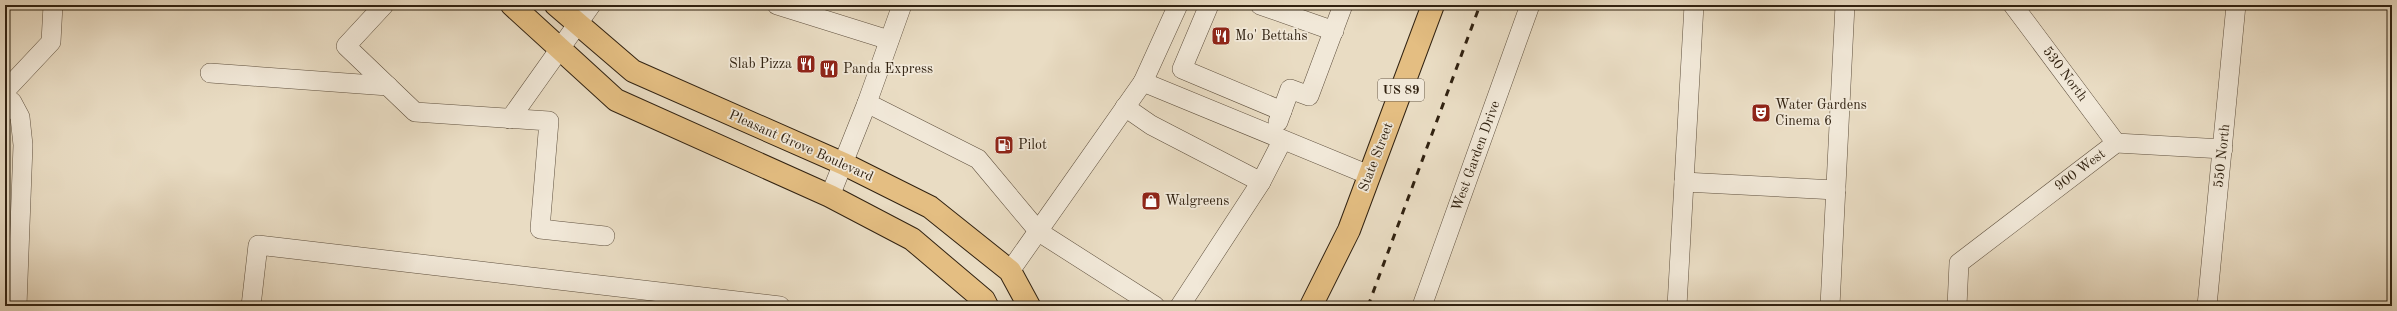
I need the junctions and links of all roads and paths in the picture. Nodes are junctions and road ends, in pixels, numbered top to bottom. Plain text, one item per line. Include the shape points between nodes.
1 (53, 5) edge
2 (384, 5) edge
3 (512, 5) edge
4 (556, 5) edge
5 (591, 5) edge
6 (777, 5) edge
7 (902, 5) edge
8 (1178, 5) edge
9 (1209, 5) edge
10 (1260, 5) edge
11 (1343, 5) edge
12 (1433, 5) edge
13 (1530, 5) edge
14 (1694, 5) edge
15 (1845, 5) edge
16 (2013, 5) edge
17 (2236, 5) edge
18 (578, 24) junction
19 (1334, 31) junction
20 (889, 40) junction
21 (561, 49) junction
22 (210, 73) dead end
23 (1143, 82) junction
24 (388, 86) junction
25 (7, 96) edge
26 (867, 103) junction
27 (1126, 107) junction
28 (1282, 111) junction
29 (510, 119) junction
30 (1277, 139) junction
31 (2116, 143) junction
32 (2223, 149) junction
33 (844, 164) junction
34 (1369, 175) junction
35 (1261, 182) junction
36 (1684, 182) junction
37 (1836, 190) junction
38 (830, 196) junction
39 (1038, 232) junction
40 (604, 236) dead end
41 (1010, 271) junction
42 (17, 306) edge
43 (251, 306) edge
44 (780, 306) edge
45 (987, 306) edge
46 (1029, 306) edge
47 (1155, 306) edge
48 (1180, 306) edge
49 (1311, 306) edge
50 (1422, 306) edge
51 (1677, 306) edge
52 (1830, 306) edge
53 (1957, 306) edge
54 (2207, 306) edge

1 - 25 street via 51,42
2 - 24 street via 346,46
3 - 21 main road
4 - 18 main road, Pleasant Grove Boulevard
5 - 18 street
6 - 20 street
7 - 20 street
8 - 23 street
9 - 28 street via 1182,69
10 - 19 street
11 - 19 street
12 - 34 main road, State Street / US 89
13 - 50 street, West Garden Drive
14 - 36 street
15 - 37 street
16 - 31 street, 530 North
17 - 32 street, 550 North
18 - 21 street
18 - 33 main road, Pleasant Grove Boulevard via 633,71
19 - 28 street via 1309,96 1290,89
20 - 26 street
21 - 29 street
21 - 38 main road via 616,100
22 - 24 street
23 - 27 street
23 - 30 street
24 - 29 street via 415,112
25 - 42 street via 20,117 23,156
26 - 33 street
26 - 39 street via 978,159
27 - 35 street via 1151,124
27 - 39 street
28 - 30 street
29 - 40 street via 549,122 540,229
30 - 34 street
30 - 35 street
31 - 32 street, 900 West
31 - 53 street, 900 West via 1960,263
32 - 54 street, 550 North
33 - 38 street
33 - 41 main road, Pleasant Grove Boulevard via 930,207
34 - 49 main road, State Street / US 89 via 1348,230
35 - 48 street
36 - 37 street
36 - 51 street
37 - 52 street
38 - 45 main road via 912,239 984,300
39 - 41 street
39 - 47 street
41 - 46 main road, Pleasant Grove Boulevard
43 - 44 street via 258,245

